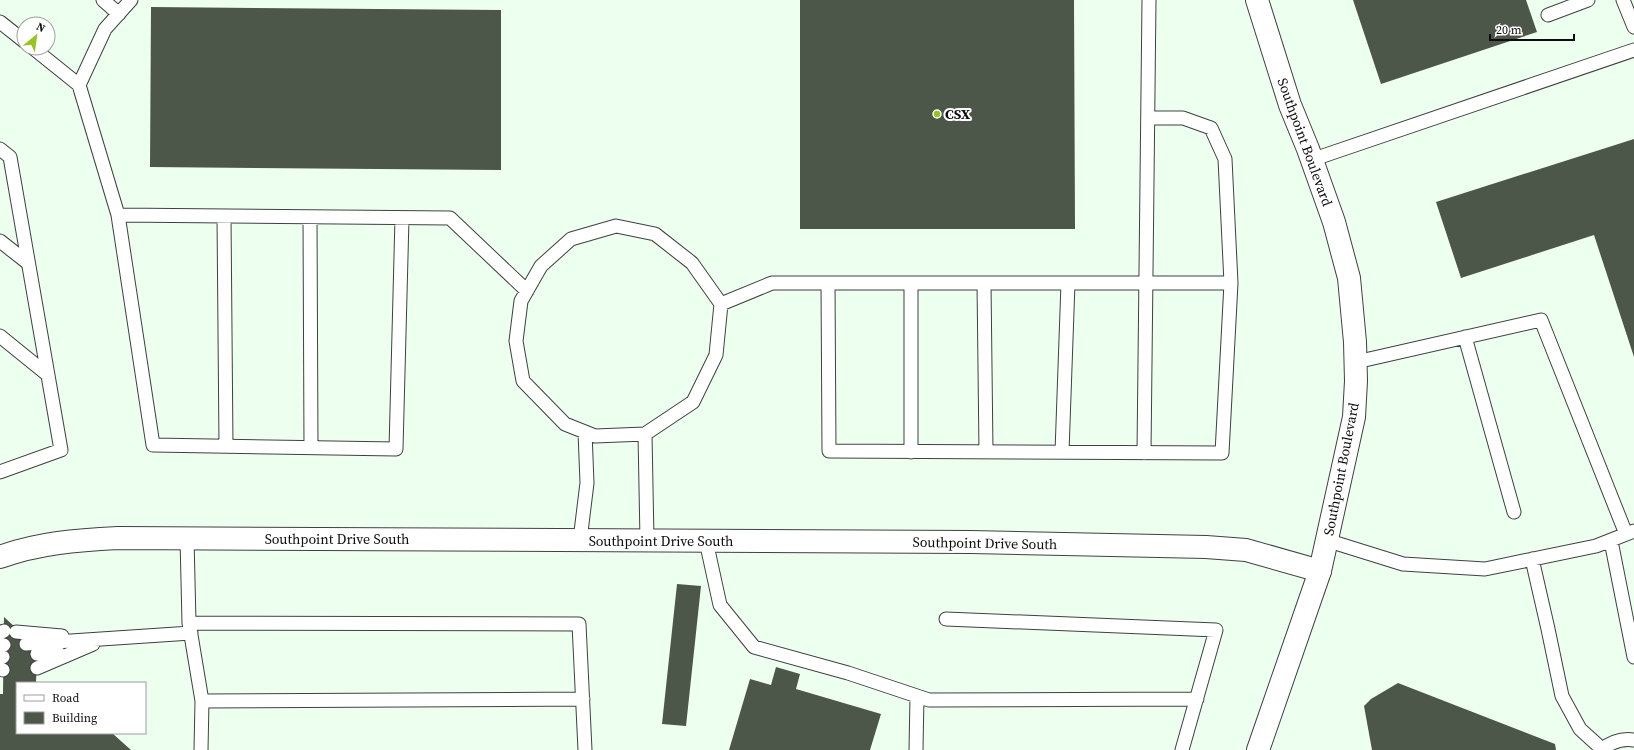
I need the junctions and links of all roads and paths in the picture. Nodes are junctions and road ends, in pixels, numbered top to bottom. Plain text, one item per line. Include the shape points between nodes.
1 (103, 0) edge
2 (131, 0) edge
3 (1149, 0) edge
4 (1257, 0) edge
5 (1588, 0) edge
6 (1623, 0) edge
7 (119, 14) junction
8 (1548, 15) dead end
9 (0, 22) edge
10 (1634, 28) edge
11 (16, 35) edge
12 (1634, 50) edge
13 (43, 56) edge
14 (78, 85) junction
15 (1148, 118) junction
16 (0, 149) edge
17 (1312, 160) junction
18 (118, 215) junction
19 (224, 216) junction
20 (310, 217) junction
21 (402, 218) junction
22 (0, 241) edge
23 (28, 263) junction
24 (828, 283) junction
25 (911, 283) junction
26 (984, 283) junction
27 (1068, 283) junction
28 (1146, 283) junction
29 (1232, 283) junction
30 (527, 291) junction
31 (721, 304) junction
32 (0, 336) edge
33 (1465, 337) junction
34 (1356, 362) junction
35 (48, 375) junction
36 (585, 432) junction
37 (645, 434) junction
38 (226, 446) junction
39 (311, 448) junction
40 (911, 452) junction
41 (986, 452) junction
42 (1062, 452) junction
43 (1144, 453) junction
44 (0, 472) edge
45 (1514, 512) dead end
46 (1630, 533) edge
47 (187, 538) junction
48 (580, 540) junction
49 (647, 540) junction
50 (1326, 540) junction
51 (706, 541) junction
52 (1610, 541) junction
53 (0, 557) edge
54 (1532, 559) junction
55 (1320, 571) junction
56 (946, 619) dead end
57 (190, 628) junction
58 (7, 632) edge
59 (104, 639) junction
60 (26, 644) dead end
61 (37, 654) dead end
62 (1634, 657) edge
63 (37, 668) dead end
64 (917, 696) junction
65 (583, 699) junction
66 (1197, 699) junction
67 (202, 701) junction
68 (1634, 740) edge
69 (202, 750) edge
70 (585, 750) edge
71 (916, 750) edge
72 (1182, 750) edge
73 (1258, 750) edge
74 (1602, 750) edge

1 - 7 lane
2 - 7 lane
3 - 15 lane
4 - 17 street, Southpoint Boulevard via 1290,105
5 - 8 lane
6 - 10 lane
7 - 14 lane via 105,29
9 - 11 lane
12 - 17 lane
13 - 14 lane
14 - 18 lane
15 - 28 lane
15 - 29 lane via 1183,118 1211,128 1225,159
16 - 23 lane via 10,157
17 - 34 street, Southpoint Boulevard via 1334,222 1349,278
18 - 19 lane
18 - 38 lane via 153,445
19 - 20 lane
19 - 38 lane
20 - 21 lane
20 - 39 lane
21 - 30 lane via 450,218
21 - 39 lane via 396,449
22 - 23 lane
23 - 35 lane
24 - 25 lane
24 - 31 lane via 772,283
24 - 40 lane via 829,451
25 - 26 lane
25 - 40 lane
26 - 27 lane
26 - 41 lane
27 - 28 lane
27 - 42 lane
28 - 29 lane
28 - 43 lane
29 - 43 lane via 1222,453
30 - 31 lane via 541,266 571,239 616,226 655,234 692,264
30 - 36 lane via 521,301 516,341 523,380 565,424
31 - 37 lane via 716,355 693,402
32 - 35 lane
33 - 34 lane
33 - 45 lane
33 - 46 lane via 1541,320
34 - 50 street, Southpoint Boulevard via 1354,418
35 - 44 lane via 61,450
36 - 37 lane via 596,436
36 - 48 lane via 587,483
37 - 49 lane
38 - 39 lane
40 - 41 lane
41 - 42 lane
42 - 43 lane
46 - 52 lane
47 - 48 street, Southpoint Drive South
47 - 53 street, Southpoint Drive South via 68,541 18,550
47 - 57 lane
48 - 49 street, Southpoint Drive South
49 - 51 street, Southpoint Drive South
50 - 54 lane via 1403,564 1485,569
50 - 55 street, Southpoint Boulevard
51 - 55 street, Southpoint Drive South via 971,542 1206,547 1246,550
51 - 64 lane via 720,605 754,647 848,673
52 - 54 lane
52 - 62 lane
54 - 74 lane via 1562,696 1580,729
55 - 73 street, Southpoint Boulevard
56 - 66 lane via 1216,630
57 - 59 lane
57 - 65 lane via 579,624
57 - 67 lane
58 - 59 lane
59 - 60 lane
59 - 61 lane
59 - 63 lane
64 - 66 lane via 929,700
64 - 71 lane
65 - 67 lane
65 - 70 lane
66 - 72 lane
67 - 69 lane
68 - 74 lane via 1611,743

